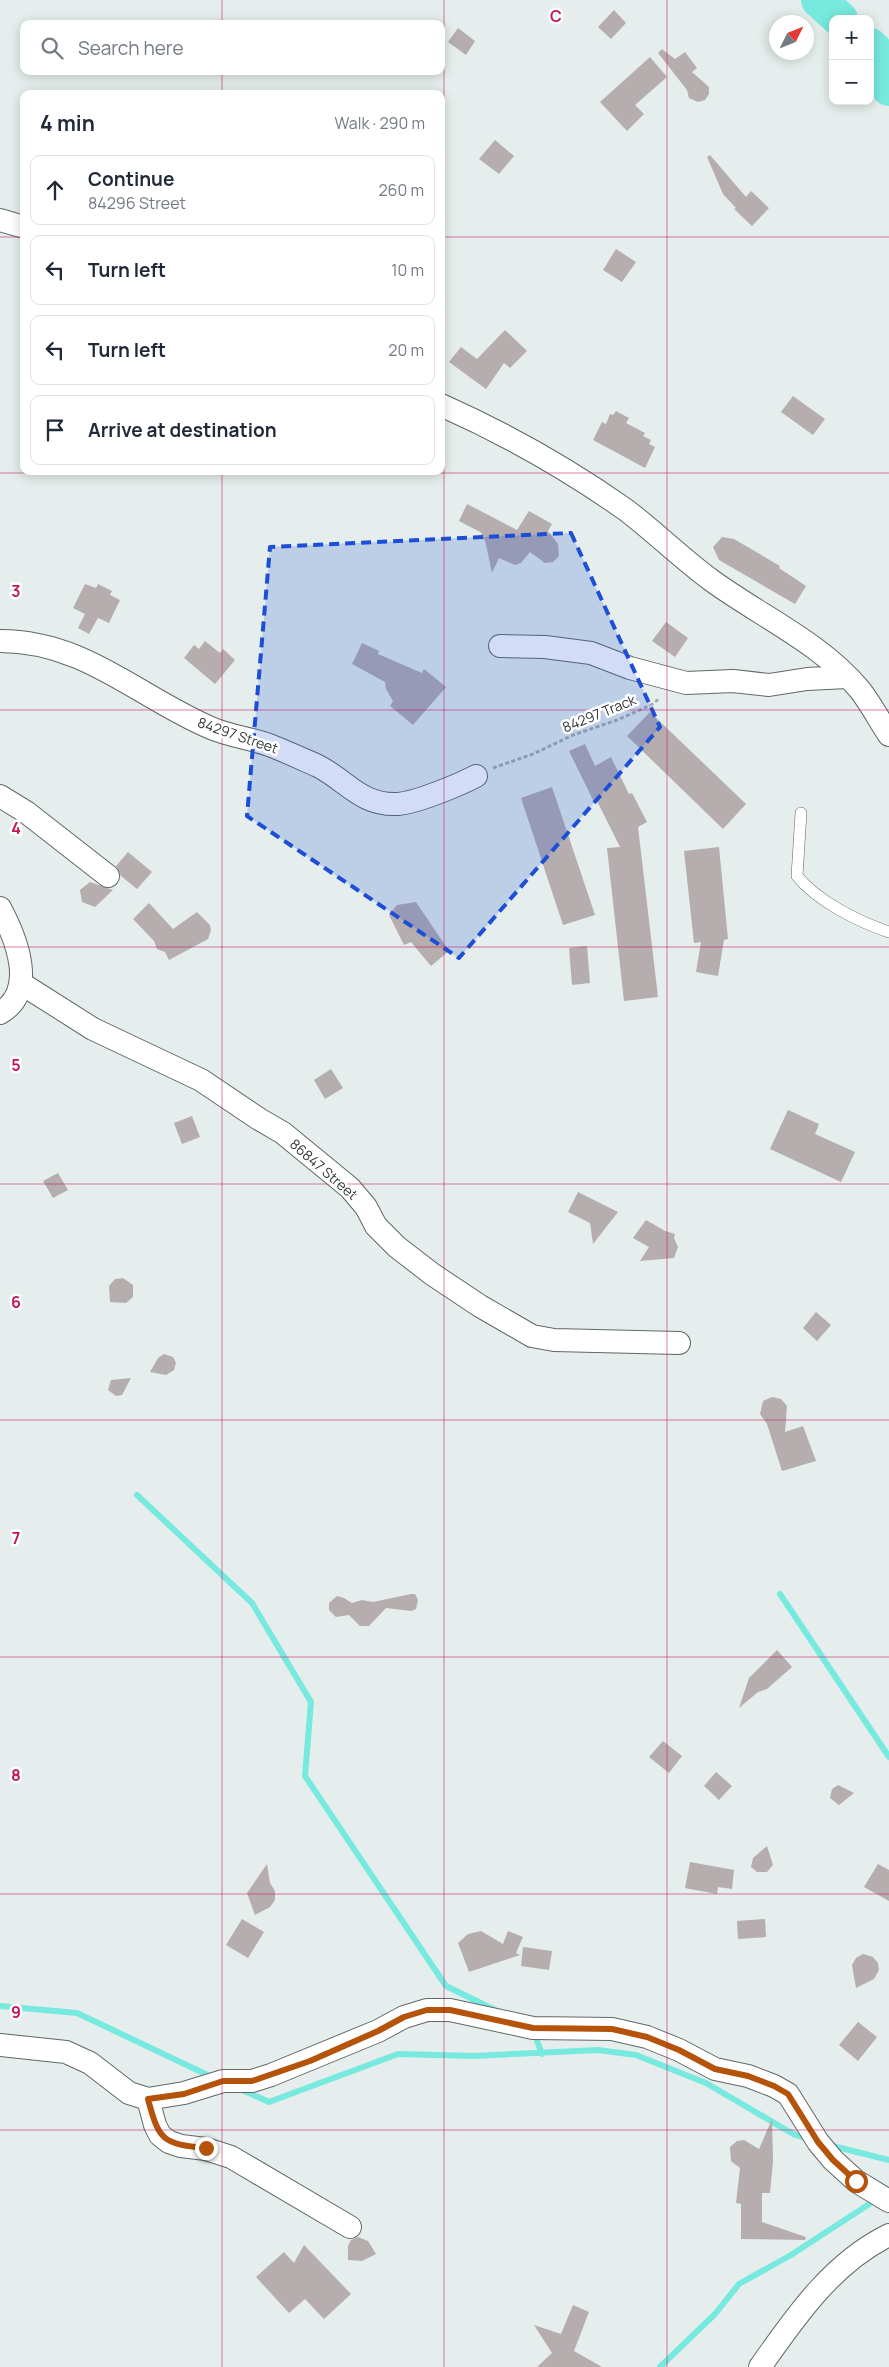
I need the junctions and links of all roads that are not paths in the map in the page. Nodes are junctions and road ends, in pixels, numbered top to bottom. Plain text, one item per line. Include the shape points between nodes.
1 (0, 220) edge
2 (20, 226) edge
3 (445, 407) edge
4 (0, 640) edge
5 (500, 646) dead end
6 (847, 676) junction
7 (889, 735) edge
8 (476, 776) road end
9 (0, 796) edge
10 (801, 813) dead end
11 (108, 876) dead end
12 (0, 908) edge
13 (889, 932) edge
14 (22, 984) junction
15 (0, 1013) edge
16 (679, 1343) dead end
17 (0, 2045) edge
18 (148, 2099) junction
19 (889, 2201) edge
20 (350, 2227) dead end
21 (889, 2235) edge
22 (760, 2367) edge

1 - 2 street
3 - 6 street via 544,457 625,510 710,580 809,645
4 - 8 street, 84297 Street via 21,641 89,661 212,729 270,745 320,767 350,790 374,801 399,804 456,787
5 - 6 street via 591,653 630,668 686,683 733,681 769,685
6 - 7 street
9 - 11 street via 26,812
10 - 13 lane via 797,876 812,893
12 - 14 street via 18,949
14 - 15 street via 13,1002
14 - 16 street, 86847 Street via 94,1029 201,1080 283,1133 350,1188 376,1226 397,1247 432,1274 532,1336 554,1340
17 - 18 street via 66,2052 90,2063 129,2093
18 - 19 street via 184,2094 223,2081 252,2081 271,2075 427,2010 450,2010 533,2028 612,2029 647,2037 715,2069 748,2076 788,2094 833,2160 856,2181
18 - 20 street via 155,2125 169,2142 206,2148 231,2157
21 - 22 street via 867,2247 825,2282

